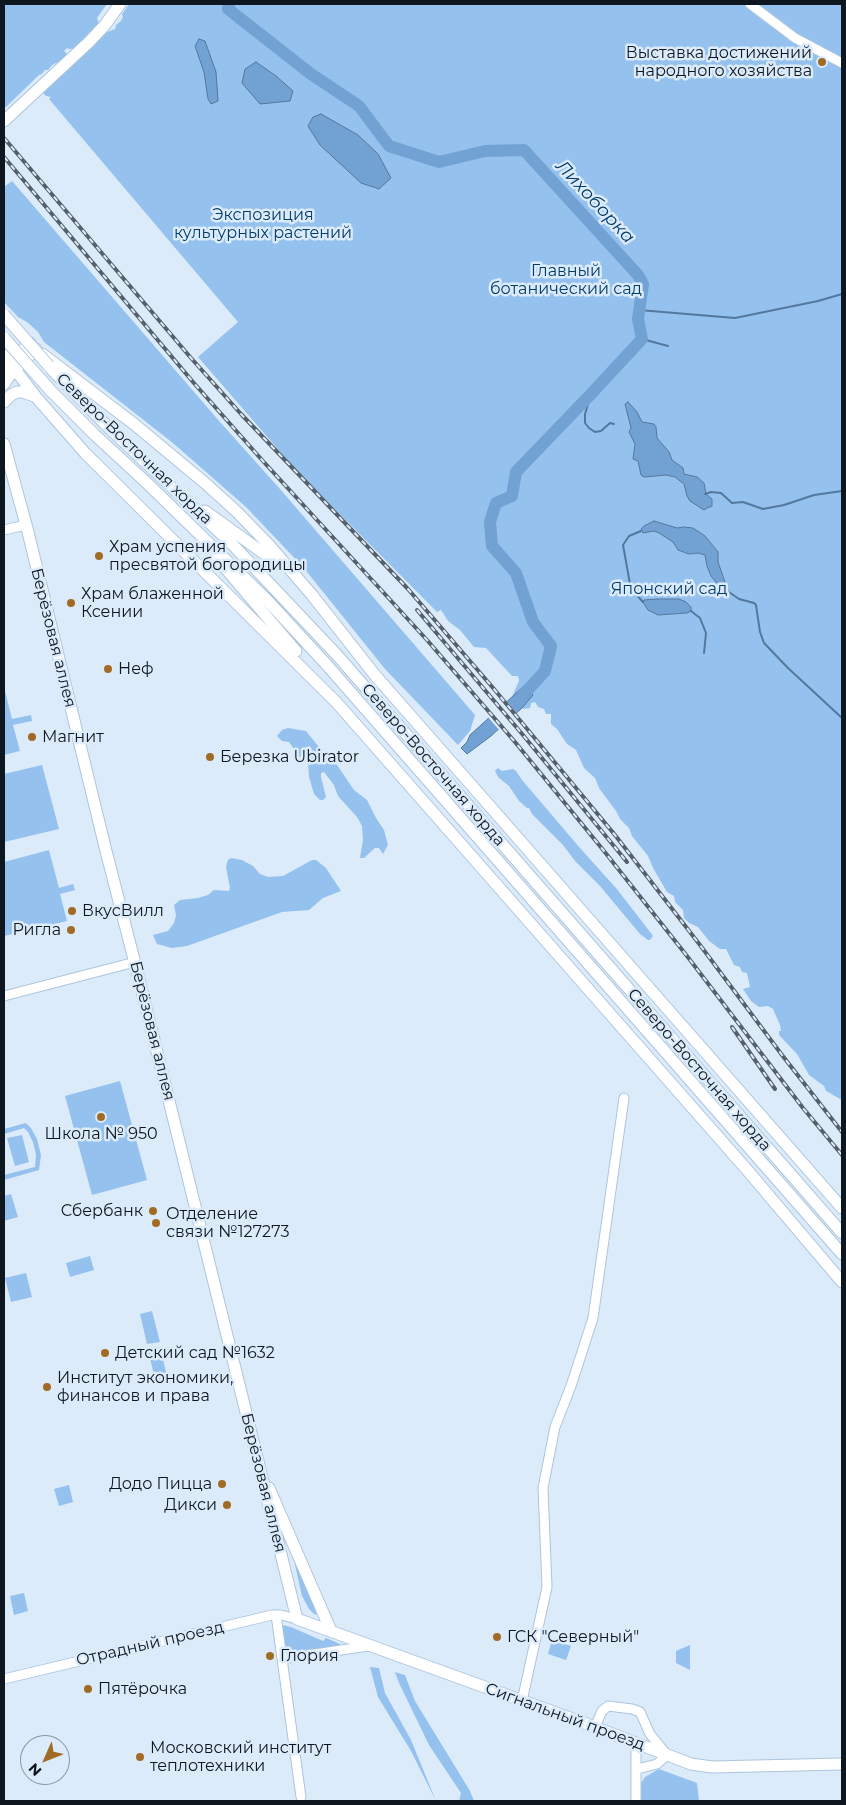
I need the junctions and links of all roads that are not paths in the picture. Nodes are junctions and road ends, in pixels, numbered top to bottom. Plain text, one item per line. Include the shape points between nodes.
1 (120, 4) edge
2 (750, 4) edge
3 (842, 62) edge
4 (4, 121) edge
5 (4, 316) edge
6 (4, 338) edge
7 (33, 346) junction
8 (8, 364) edge
9 (4, 384) edge
10 (36, 397) junction
11 (4, 402) edge
12 (4, 444) edge
13 (176, 491) junction
14 (179, 513) junction
15 (26, 525) junction
16 (4, 530) edge
17 (312, 595) junction
18 (337, 703) junction
19 (135, 962) junction
20 (4, 996) edge
21 (624, 1098) dead end
22 (842, 1209) edge
23 (784, 1212) junction
24 (842, 1233) edge
25 (842, 1254) edge
26 (842, 1269) edge
27 (842, 1282) edge
28 (257, 1461) junction
29 (276, 1614) junction
30 (297, 1619) junction
31 (331, 1631) junction
32 (368, 1646) junction
33 (282, 1659) junction
34 (4, 1679) edge
35 (522, 1701) junction
36 (595, 1727) junction
37 (636, 1743) junction
38 (667, 1755) junction
39 (842, 1764) edge
40 (637, 1769) junction
41 (301, 1797) dead end
42 (636, 1801) edge

1 - 4 main road via 89,42
2 - 3 street via 795,38
5 - 7 main road
5 - 13 main road, Северо-Восточная хорда, bridge via 72,392
6 - 14 main road, Северо-Восточная хорда, bridge via 51,391
7 - 8 main road
7 - 17 main road via 205,483 269,545
8 - 9 main road
8 - 10 main road
10 - 11 main road via 17,392
10 - 18 main road via 118,487
12 - 15 main road, Берёзовая аллея
13 - 17 main road via 276,562
13 - 24 main road, Северо-Восточная хорда via 278,590 337,655
14 - 18 main road
14 - 25 main road, Северо-Восточная хорда via 267,600
15 - 16 street
15 - 19 main road, Берёзовая аллея
17 - 22 main road via 374,674
18 - 23 main road
19 - 20 street
19 - 28 main road, Берёзовая аллея
21 - 35 street via 593,1318 555,1427 543,1488 548,1586
23 - 26 main road
23 - 27 main road
28 - 30 main road, Берёзовая аллея
28 - 31 main road
29 - 30 street, Отрадный проезд
29 - 33 street
29 - 34 street, Отрадный проезд
30 - 31 main road, Сигнальный проезд
31 - 32 main road, Сигнальный проезд
32 - 33 street
32 - 35 main road, Сигнальный проезд
33 - 41 street
35 - 36 main road, Сигнальный проезд
36 - 37 main road, Сигнальный проезд
36 - 38 street via 608,1706 636,1710
37 - 38 main road, Сигнальный проезд
37 - 40 street
38 - 39 main road, Сигнальный проезд via 701,1766
38 - 40 street via 657,1764
40 - 42 street

